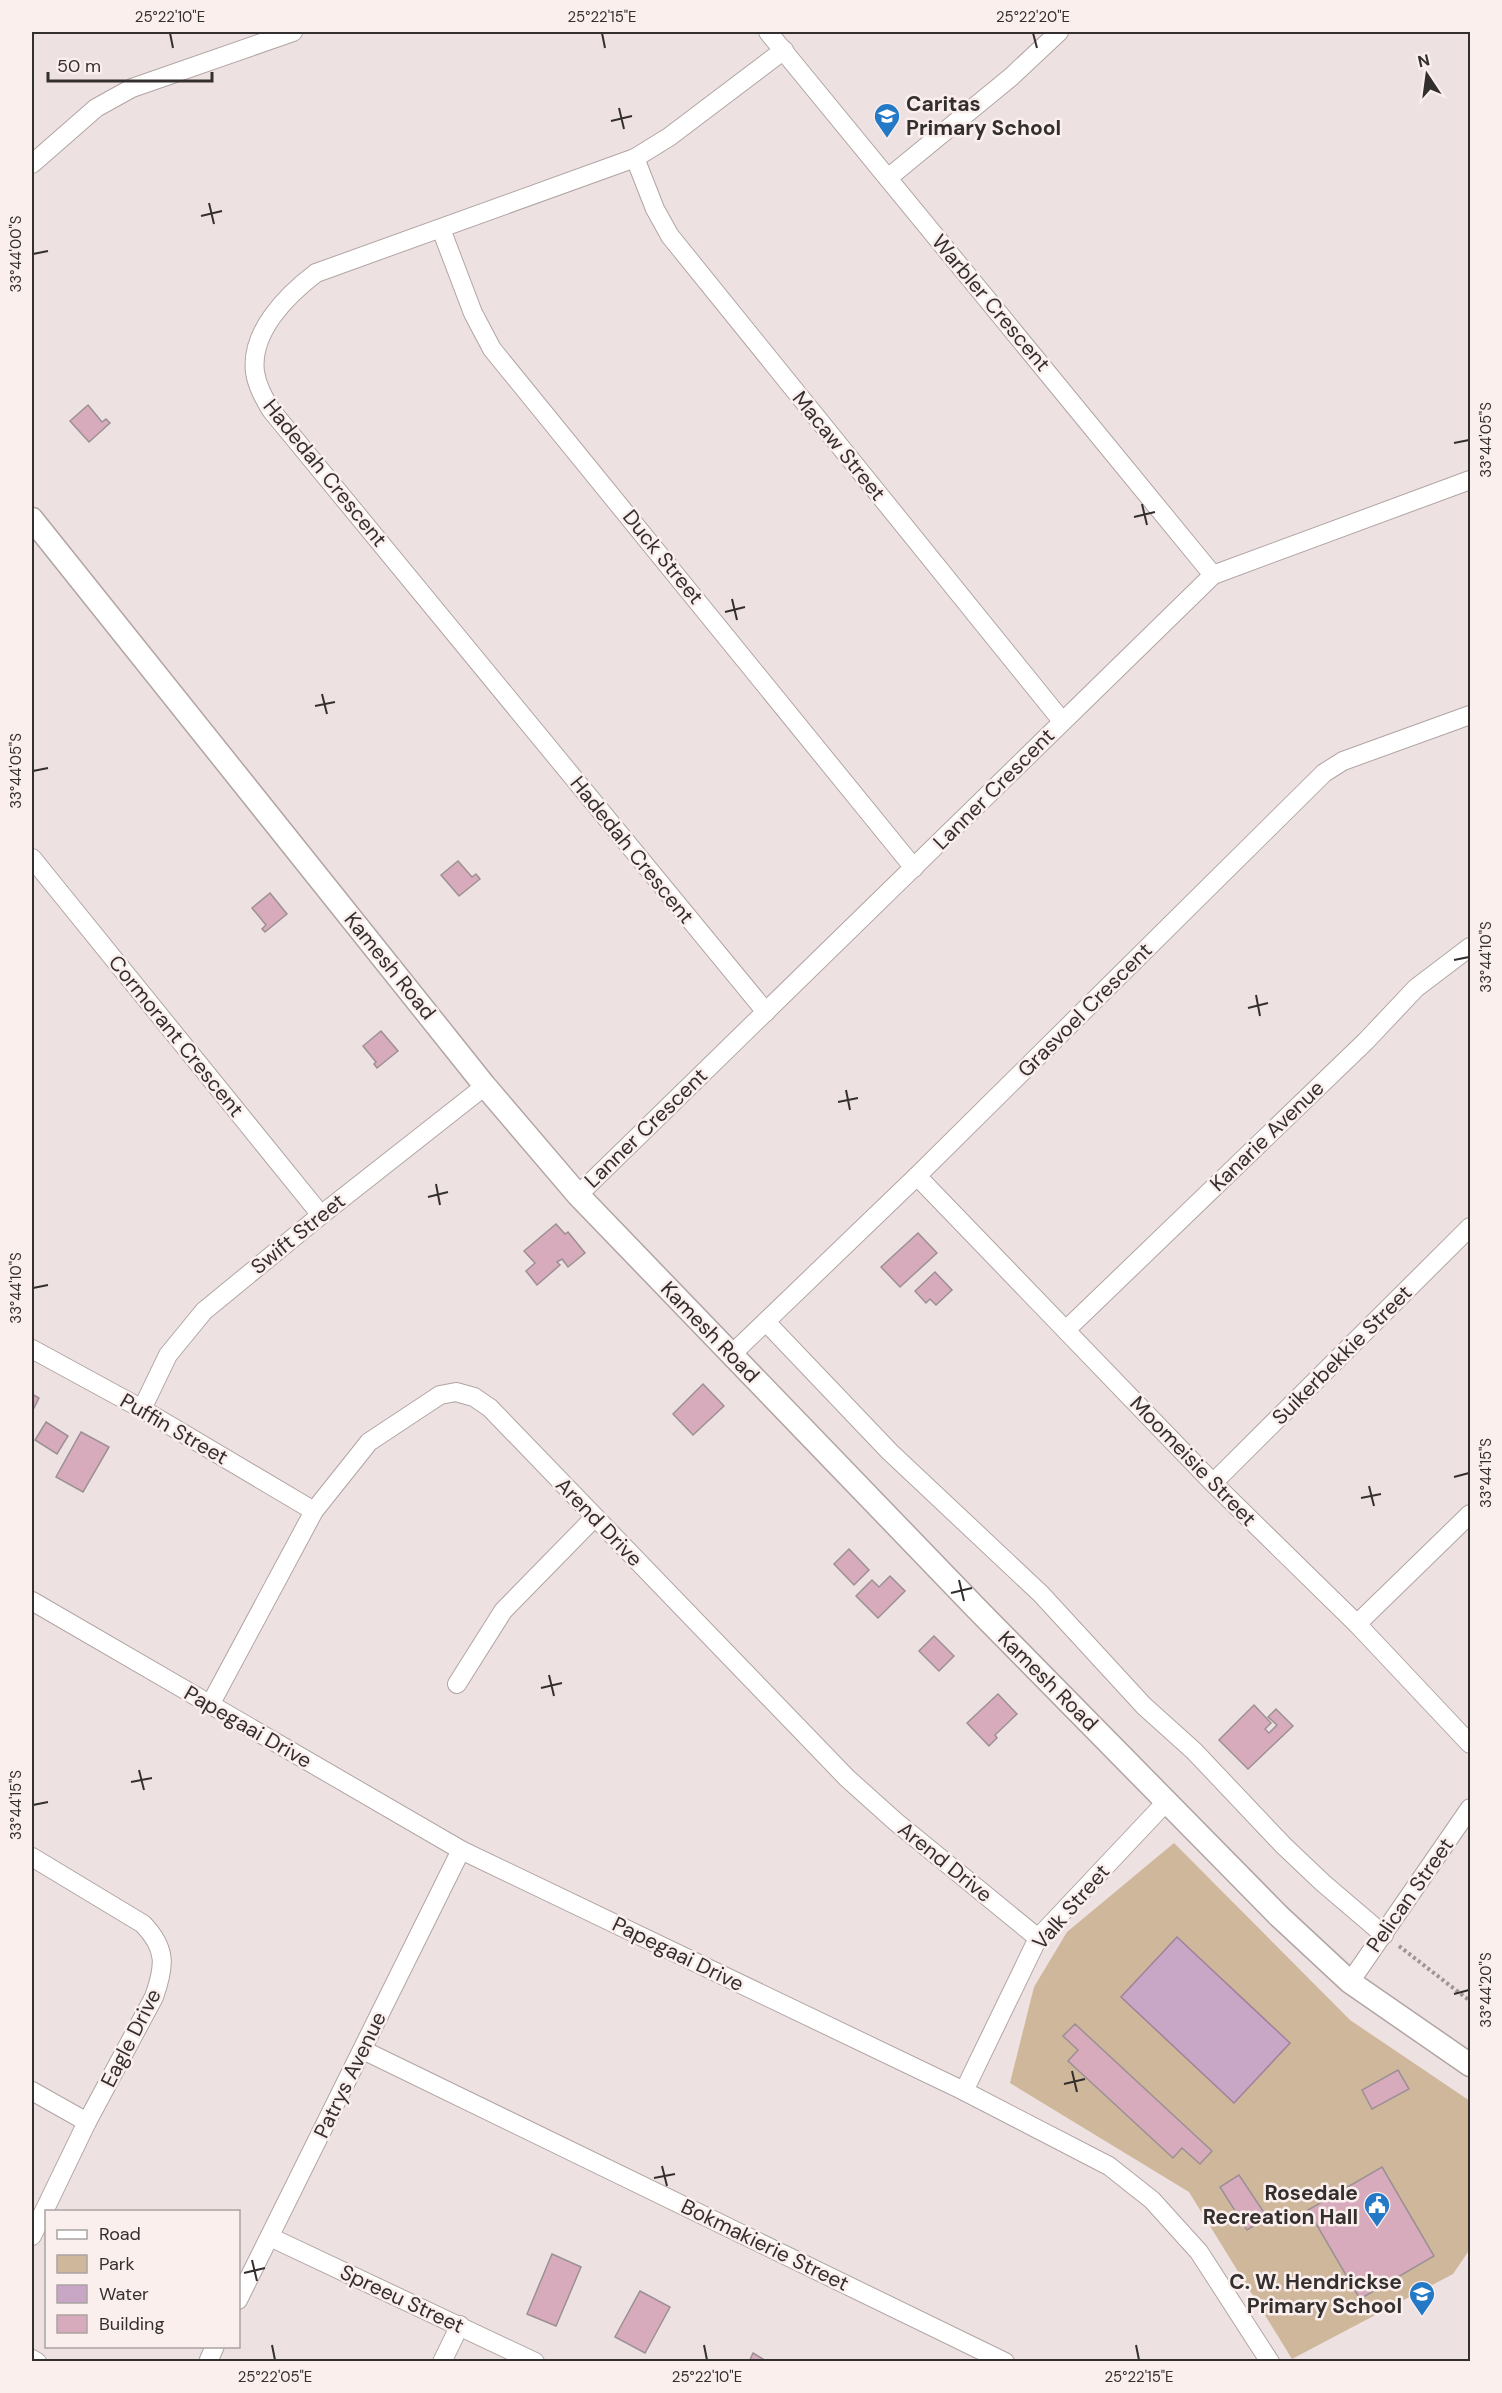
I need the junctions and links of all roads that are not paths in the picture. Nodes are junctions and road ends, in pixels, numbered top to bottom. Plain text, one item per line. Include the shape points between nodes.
1 (293, 32) edge
2 (768, 32) edge
3 (1059, 32) edge
4 (784, 50) junction
5 (635, 158) junction
6 (32, 164) edge
7 (888, 178) junction
8 (441, 229) junction
9 (1470, 480) edge
10 (32, 519) edge
11 (1213, 575) junction
12 (1470, 715) edge
13 (1062, 721) junction
14 (32, 858) edge
15 (914, 868) junction
16 (1470, 947) edge
17 (766, 1012) junction
18 (485, 1086) junction
19 (917, 1176) junction
20 (578, 1195) junction
21 (321, 1215) junction
22 (1470, 1227) edge
23 (766, 1322) junction
24 (1067, 1329) junction
25 (32, 1349) edge
26 (731, 1355) junction
27 (142, 1409) junction
28 (1213, 1484) junction
29 (314, 1511) junction
30 (1470, 1514) edge
31 (594, 1518) junction
32 (32, 1601) edge
33 (1357, 1624) junction
34 (457, 1684) dead end
35 (210, 1705) junction
36 (1470, 1744) edge
37 (1167, 1801) junction
38 (1470, 1808) edge
39 (460, 1850) junction
40 (32, 1857) edge
41 (1384, 1935) junction
42 (1038, 1938) junction
43 (1350, 1982) junction
44 (363, 2050) junction
45 (1470, 2065) edge
46 (32, 2091) edge
47 (964, 2091) junction
48 (87, 2122) junction
49 (32, 2236) edge
50 (270, 2237) junction
51 (240, 2296) edge
52 (459, 2325) junction
53 (32, 2359) edge
54 (37, 2361) edge
55 (442, 2361) edge
56 (535, 2361) edge
57 (1005, 2361) edge
58 (1270, 2361) edge

1 - 6 street via 132,88 96,108
2 - 4 street, Warbler Crescent
3 - 7 street via 1011,77
4 - 5 street, Hadedah Crescent
4 - 7 street, Warbler Crescent
5 - 8 street, Hadedah Crescent
5 - 13 street, Macaw Street via 670,236
7 - 11 street, Warbler Crescent
8 - 15 street, Duck Street via 473,313 492,349
8 - 17 street, Hadedah Crescent via 334,265 303,283 280,305 258,346 255,372 261,393
9 - 11 street, Lanner Crescent
10 - 18 street, Kamesh Road
11 - 13 street, Lanner Crescent
12 - 19 street, Grasvoel Crescent via 1343,761 1324,773
13 - 15 street, Lanner Crescent
14 - 21 street, Cormorant Crescent
15 - 17 street, Lanner Crescent
16 - 24 street, Kanarie Avenue via 1416,988
17 - 20 street, Lanner Crescent
18 - 20 street, Kamesh Road
18 - 21 street, Swift Street
19 - 23 street, Grasvoel Crescent
19 - 24 street, Moomeisie Street
20 - 26 street, Kamesh Road
21 - 27 street, Swift Street via 204,1311 168,1355
22 - 28 street, Suikerbekkie Street
23 - 26 street, Grasvoel Crescent
23 - 41 street via 890,1452 1041,1594 1144,1706 1194,1751 1283,1845
24 - 28 street, Moomeisie Street
25 - 27 street, Puffin Street
26 - 37 street, Kamesh Road
27 - 29 street, Puffin Street
28 - 33 street, Moomeisie Street
29 - 31 street, Arend Drive via 369,1442 420,1406 440,1395 456,1392 474,1396 490,1408
29 - 35 street, Arend Drive
30 - 33 street
31 - 34 street via 503,1611
31 - 42 street, Arend Drive via 847,1778
32 - 35 street, Papegaai Drive
33 - 36 street, Moomeisie Street
35 - 39 street, Papegaai Drive
37 - 42 street, Valk Street
37 - 43 street, Kamesh Road
38 - 41 street, Pelican Street
39 - 44 street, Patrys Avenue
39 - 47 street, Papegaai Drive
40 - 48 street, Eagle Drive via 143,1924 156,1937 163,1956 154,1997
41 - 43 street, Pelican Street
42 - 47 street, Valk Street
43 - 45 street, Kamesh Road
44 - 50 street, Patrys Avenue
44 - 57 street, Bokmakierie Street
46 - 48 street
47 - 58 street, Papegaai Drive via 1109,2166 1152,2200 1199,2252
48 - 49 street, Eagle Drive
50 - 51 street, Patrys Avenue
50 - 52 street, Spreeu Street
52 - 55 street
52 - 56 street, Spreeu Street
53 - 54 street

